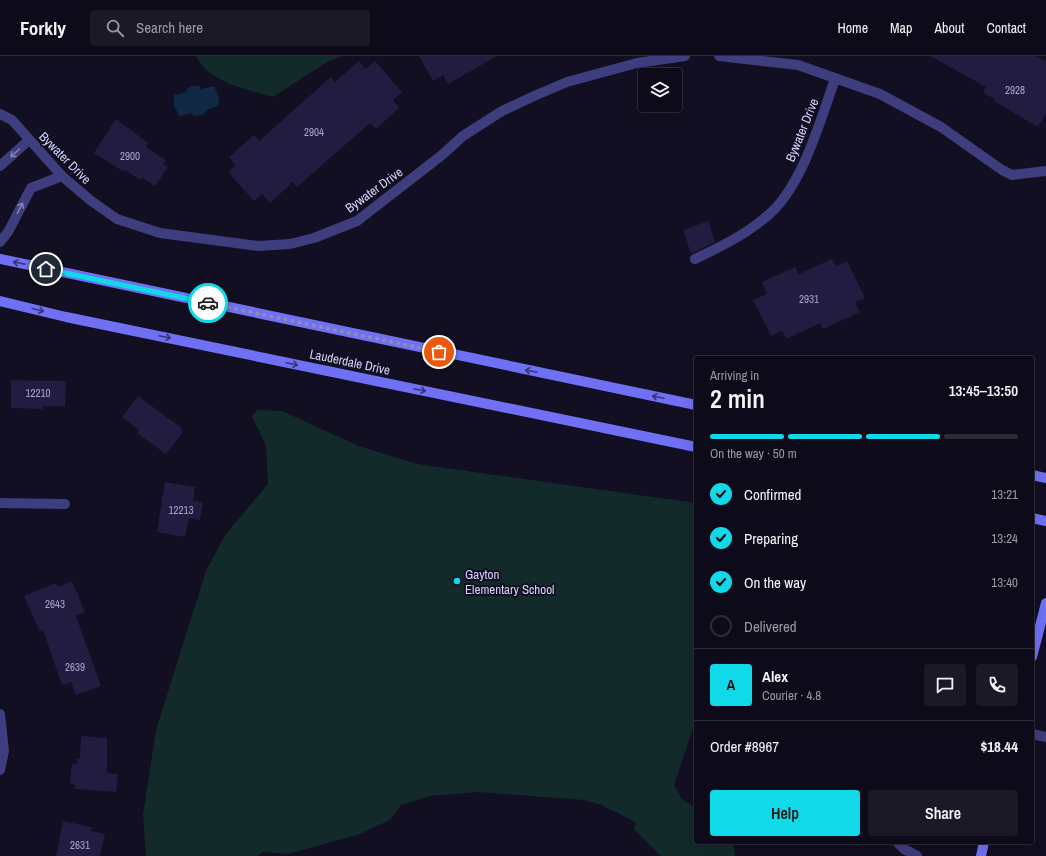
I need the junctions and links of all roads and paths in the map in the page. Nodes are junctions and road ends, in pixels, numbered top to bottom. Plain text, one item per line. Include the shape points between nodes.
1 (685, 56) edge
2 (719, 56) edge
3 (835, 79) junction
4 (0, 114) edge
5 (29, 140) junction
6 (0, 166) edge
7 (1046, 171) edge
8 (62, 176) junction
9 (0, 242) edge
10 (695, 259) dead end
11 (0, 260) edge
12 (0, 301) edge
13 (694, 405) edge
14 (694, 447) edge
15 (1034, 475) edge
16 (1046, 478) edge
17 (0, 503) edge
18 (65, 504) dead end
19 (1034, 518) edge
20 (1046, 521) edge
21 (1046, 603) edge
22 (1034, 649) edge
23 (0, 714) edge
24 (1034, 734) edge
25 (1046, 737) edge
26 (0, 770) edge
27 (898, 844) edge
28 (984, 844) edge
29 (917, 856) edge
30 (981, 856) edge

1 - 8 street, Bywater Drive via 637,63 567,82 502,111 463,136 357,221 314,238 290,244 258,246 160,233 117,219
2 - 3 street via 798,65
3 - 7 street via 880,94 953,135 1012,175
3 - 10 street, Bywater Drive via 811,148 782,200 767,217 735,240
4 - 5 street, Bywater Drive via 12,120
5 -> 6 street
5 - 8 street, Bywater Drive
9 -> 8 street via 31,188
13 -> 11 main road
12 -> 14 main road, Lauderdale Drive via 66,317
15 - 16 main road
17 - 18 street
19 - 20 main road
21 - 22 main road
23 - 26 street via 4,751
24 - 25 street
27 - 29 street
28 - 30 main road

